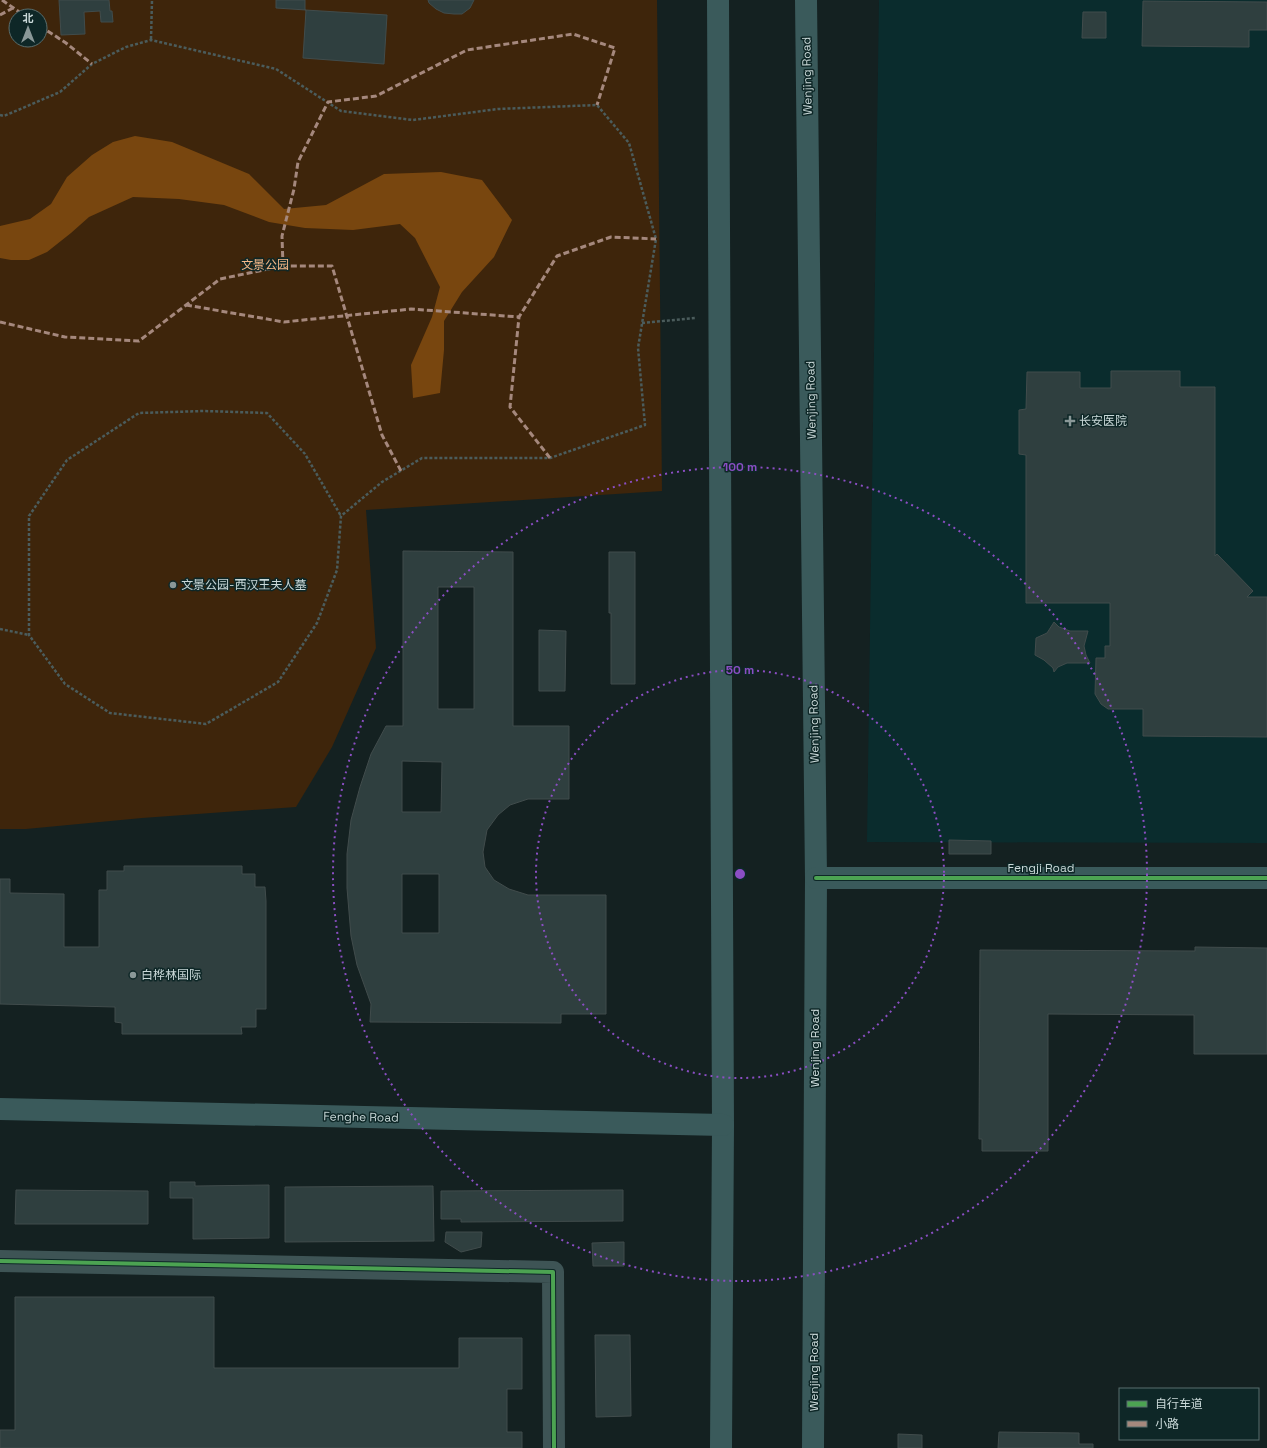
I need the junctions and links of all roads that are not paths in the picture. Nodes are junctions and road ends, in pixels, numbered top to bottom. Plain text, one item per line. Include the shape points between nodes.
1 (718, 0) edge
2 (806, 0) edge
3 (816, 878) junction
4 (1267, 878) edge
5 (0, 1109) edge
6 (723, 1125) junction
7 (0, 1261) edge
8 (554, 1448) edge
9 (720, 1448) edge
10 (813, 1448) edge

1 - 6 main road
2 - 3 main road, Wenjing Road
3 - 4 main road, Fengji Road
3 - 10 main road, Wenjing Road
5 - 6 main road, Fenghe Road
6 - 9 main road
7 - 8 street via 553,1272

